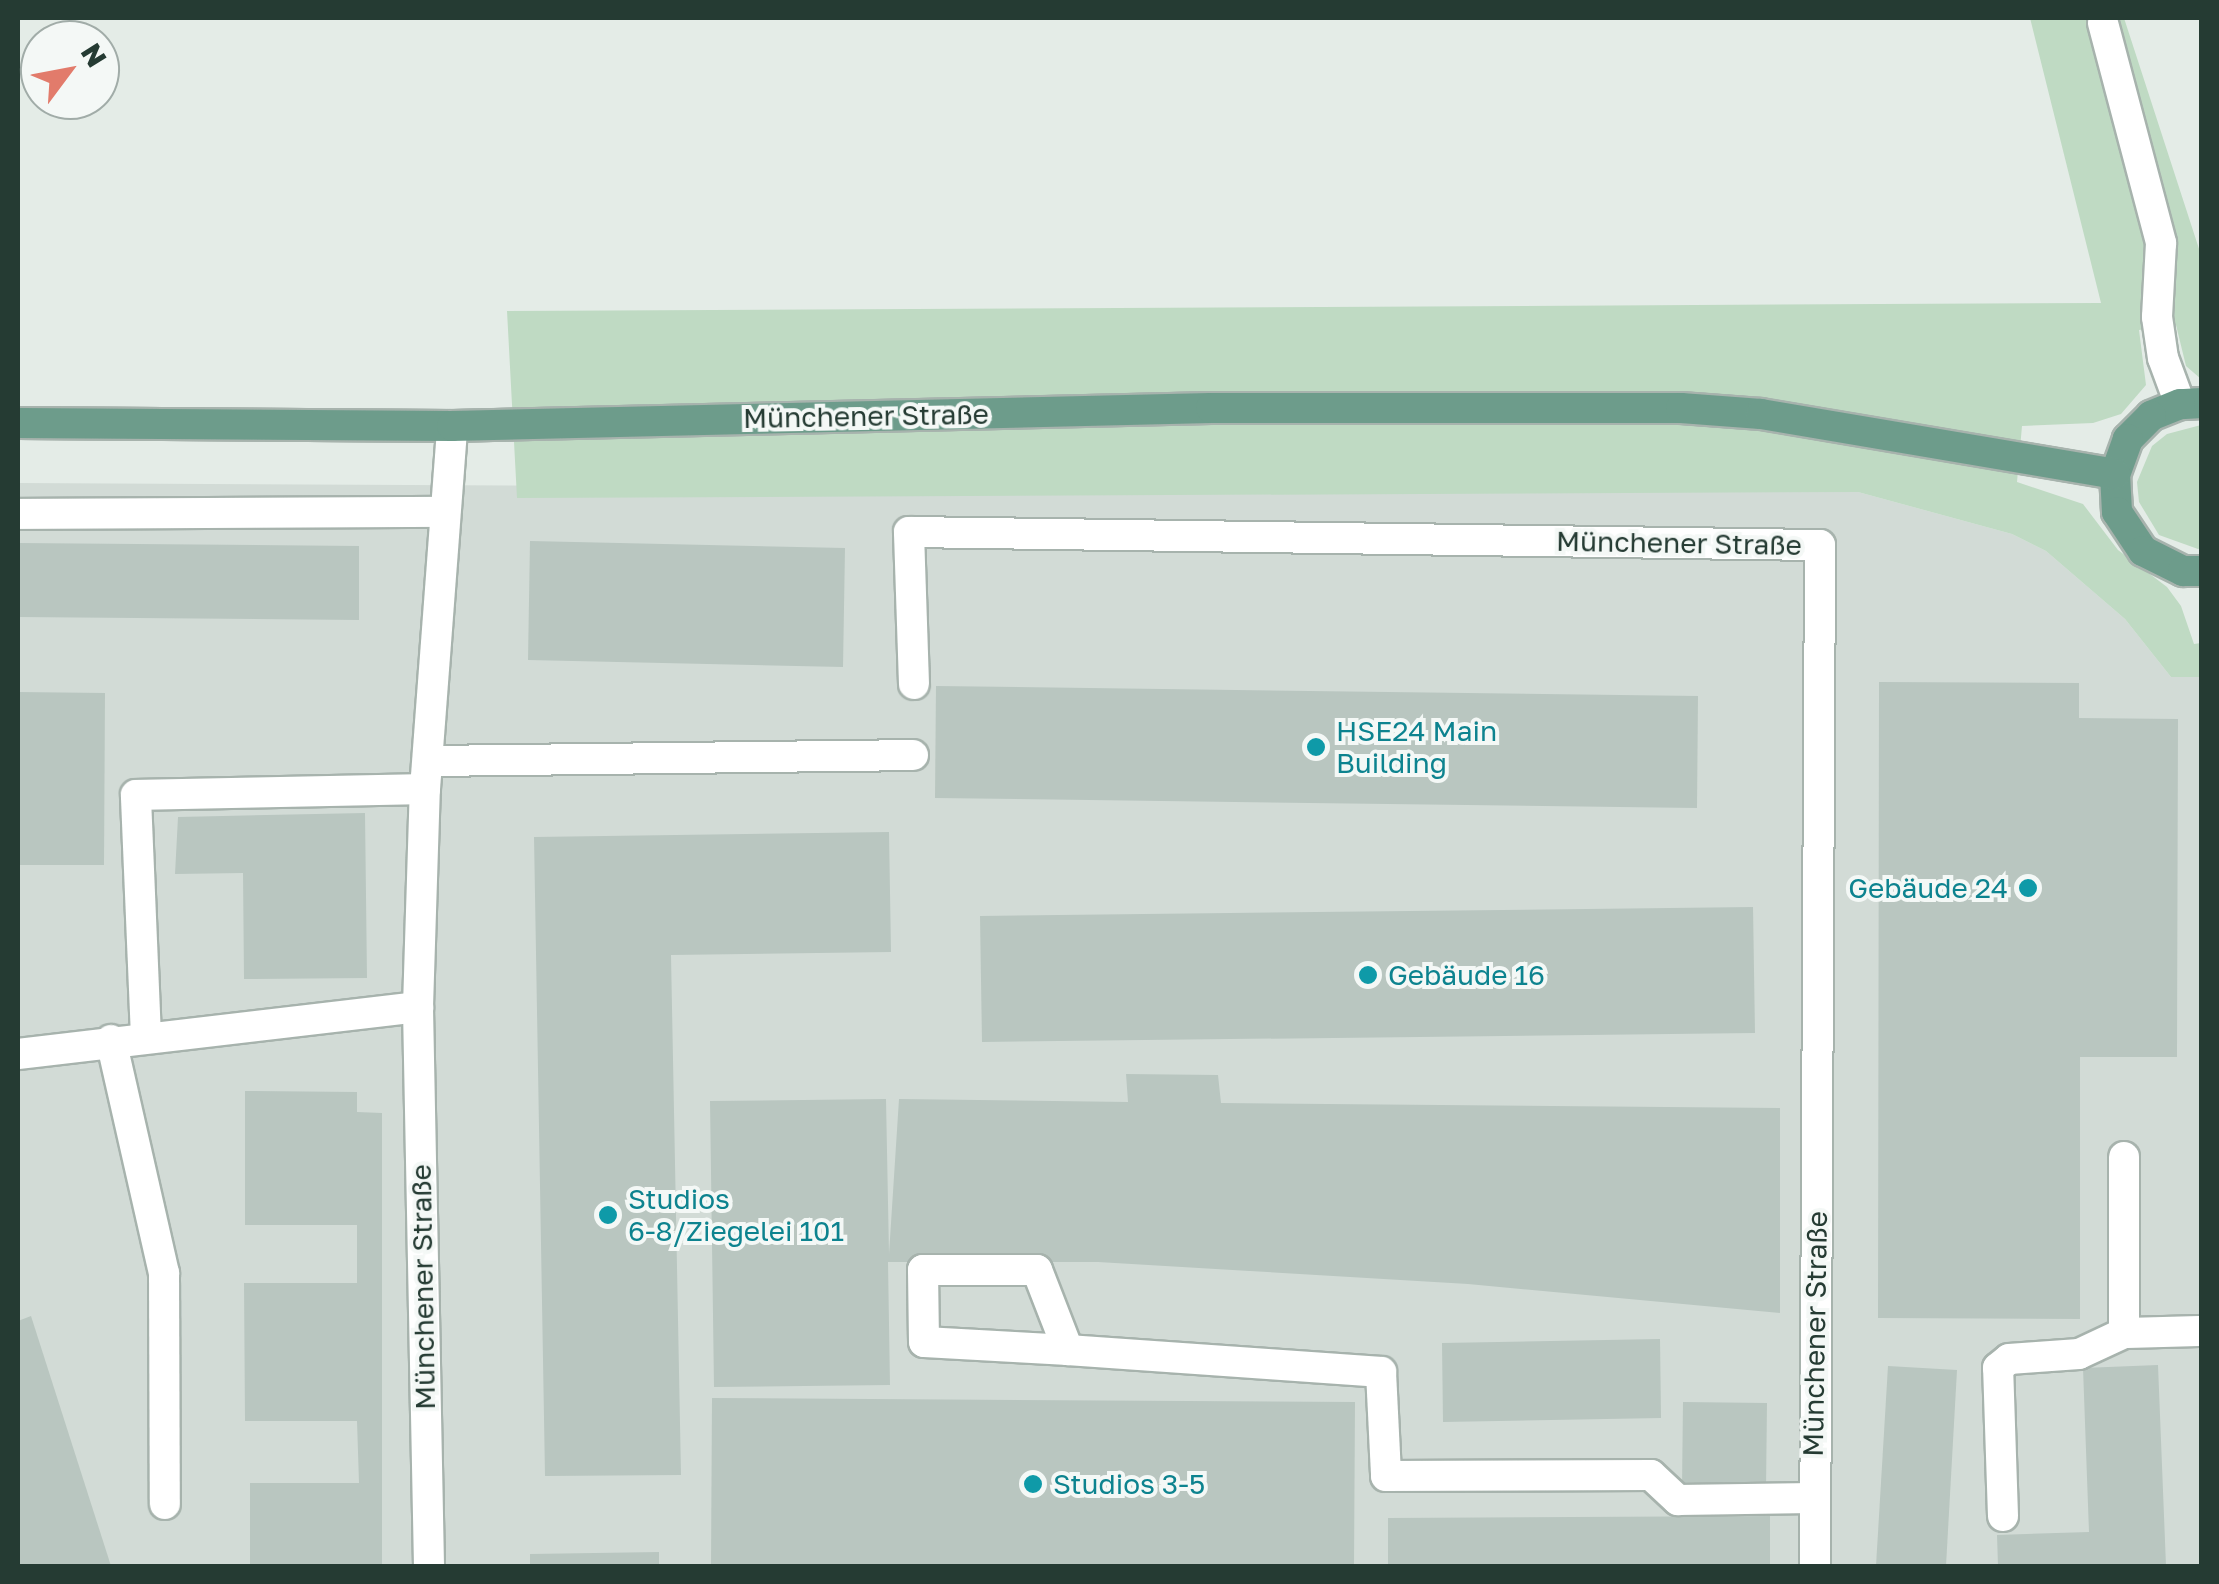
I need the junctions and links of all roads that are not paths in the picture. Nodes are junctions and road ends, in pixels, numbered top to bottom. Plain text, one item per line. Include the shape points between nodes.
1 (2103, 23) dead end
2 (2191, 403) edge
3 (18, 422) edge
4 (452, 426) junction
5 (2114, 474) junction
6 (445, 512) junction
7 (18, 514) edge
8 (2202, 570) edge
9 (914, 684) dead end
10 (913, 755) dead end
11 (427, 775) junction
12 (418, 1007) junction
13 (146, 1036) junction
14 (111, 1040) junction
15 (18, 1054) edge
16 (2124, 1157) dead end
17 (2202, 1331) edge
18 (2124, 1333) junction
19 (1068, 1350) junction
20 (1813, 1498) junction
21 (166, 1504) dead end
22 (2003, 1516) dead end
23 (429, 1566) edge
24 (1815, 1566) edge

1 - 2 street via 2161,243 2156,317 2163,358
2 - 5 main road via 2151,416 2128,439
3 - 4 main road, Münchener Straße
4 - 5 main road, Münchener Straße via 1211,408 1681,408 1761,414
4 - 6 street, Münchener Straße
5 - 8 main road via 2117,512 2143,552 2183,571
6 - 7 street
6 - 11 street, Münchener Straße
9 - 20 street, Münchener Straße via 908,532 1820,545
10 - 11 street
11 - 12 street, Münchener Straße
11 - 13 street via 136,795
12 - 13 street
12 - 23 street, Münchener Straße
13 - 14 street
14 - 15 street
14 - 21 street via 164,1272
16 - 18 street
17 - 18 street
18 - 22 street via 2079,1354 2008,1359 1998,1368
19 - 19 street via 1038,1270 924,1270 924,1342
19 - 20 street via 1381,1372 1386,1476 1651,1474 1678,1500
20 - 24 street, Münchener Straße

